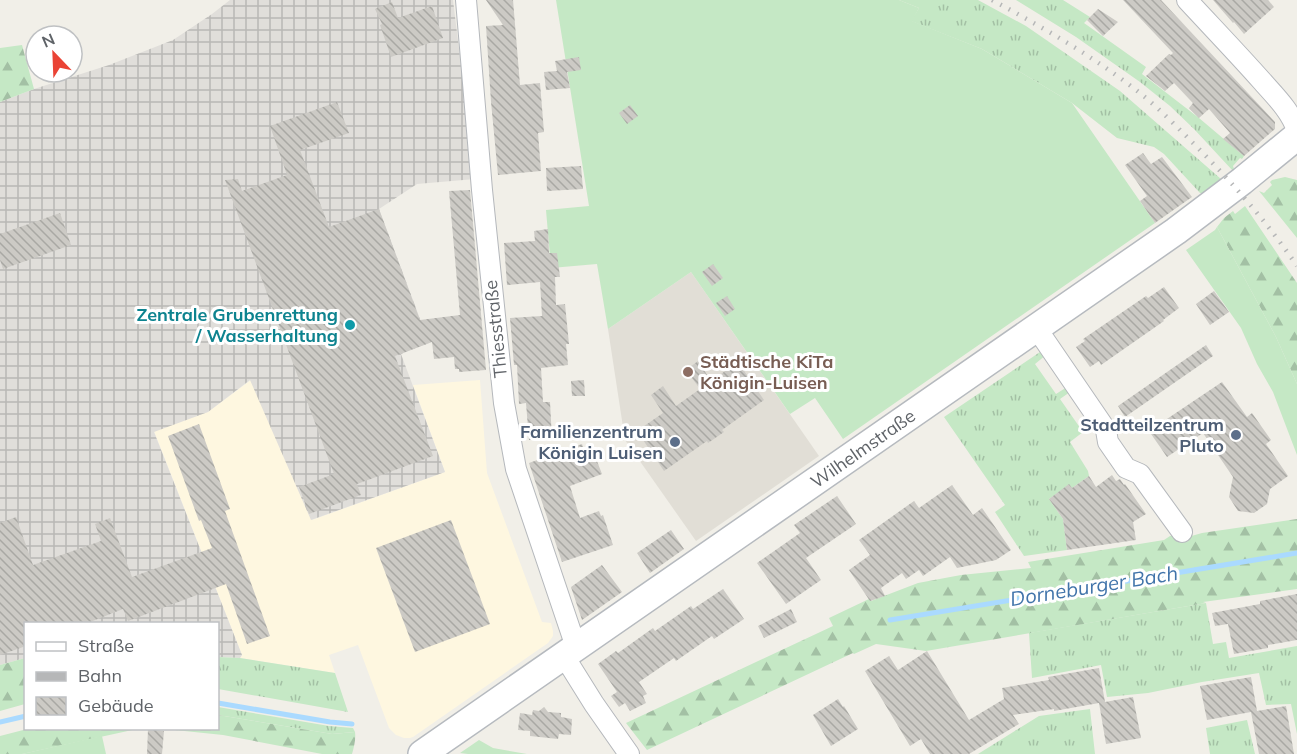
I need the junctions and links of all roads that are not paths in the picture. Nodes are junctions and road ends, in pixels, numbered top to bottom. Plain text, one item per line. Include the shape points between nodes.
1 (466, 0) edge
2 (1187, 0) edge
3 (1297, 130) edge
4 (1297, 136) edge
5 (1037, 328) junction
6 (1182, 532) dead end
7 (570, 651) junction
8 (422, 754) edge
9 (629, 754) edge

1 - 7 street, Thiesstraße via 504,403 516,469
2 - 3 street via 1273,94
4 - 5 street, Wilhelmstraße via 1176,231
5 - 6 street via 1106,430 1108,442 1120,460 1126,468 1140,474
5 - 7 street, Wilhelmstraße
7 - 8 street, Wilhelmstraße
7 - 9 street, Thiesstraße via 594,704

